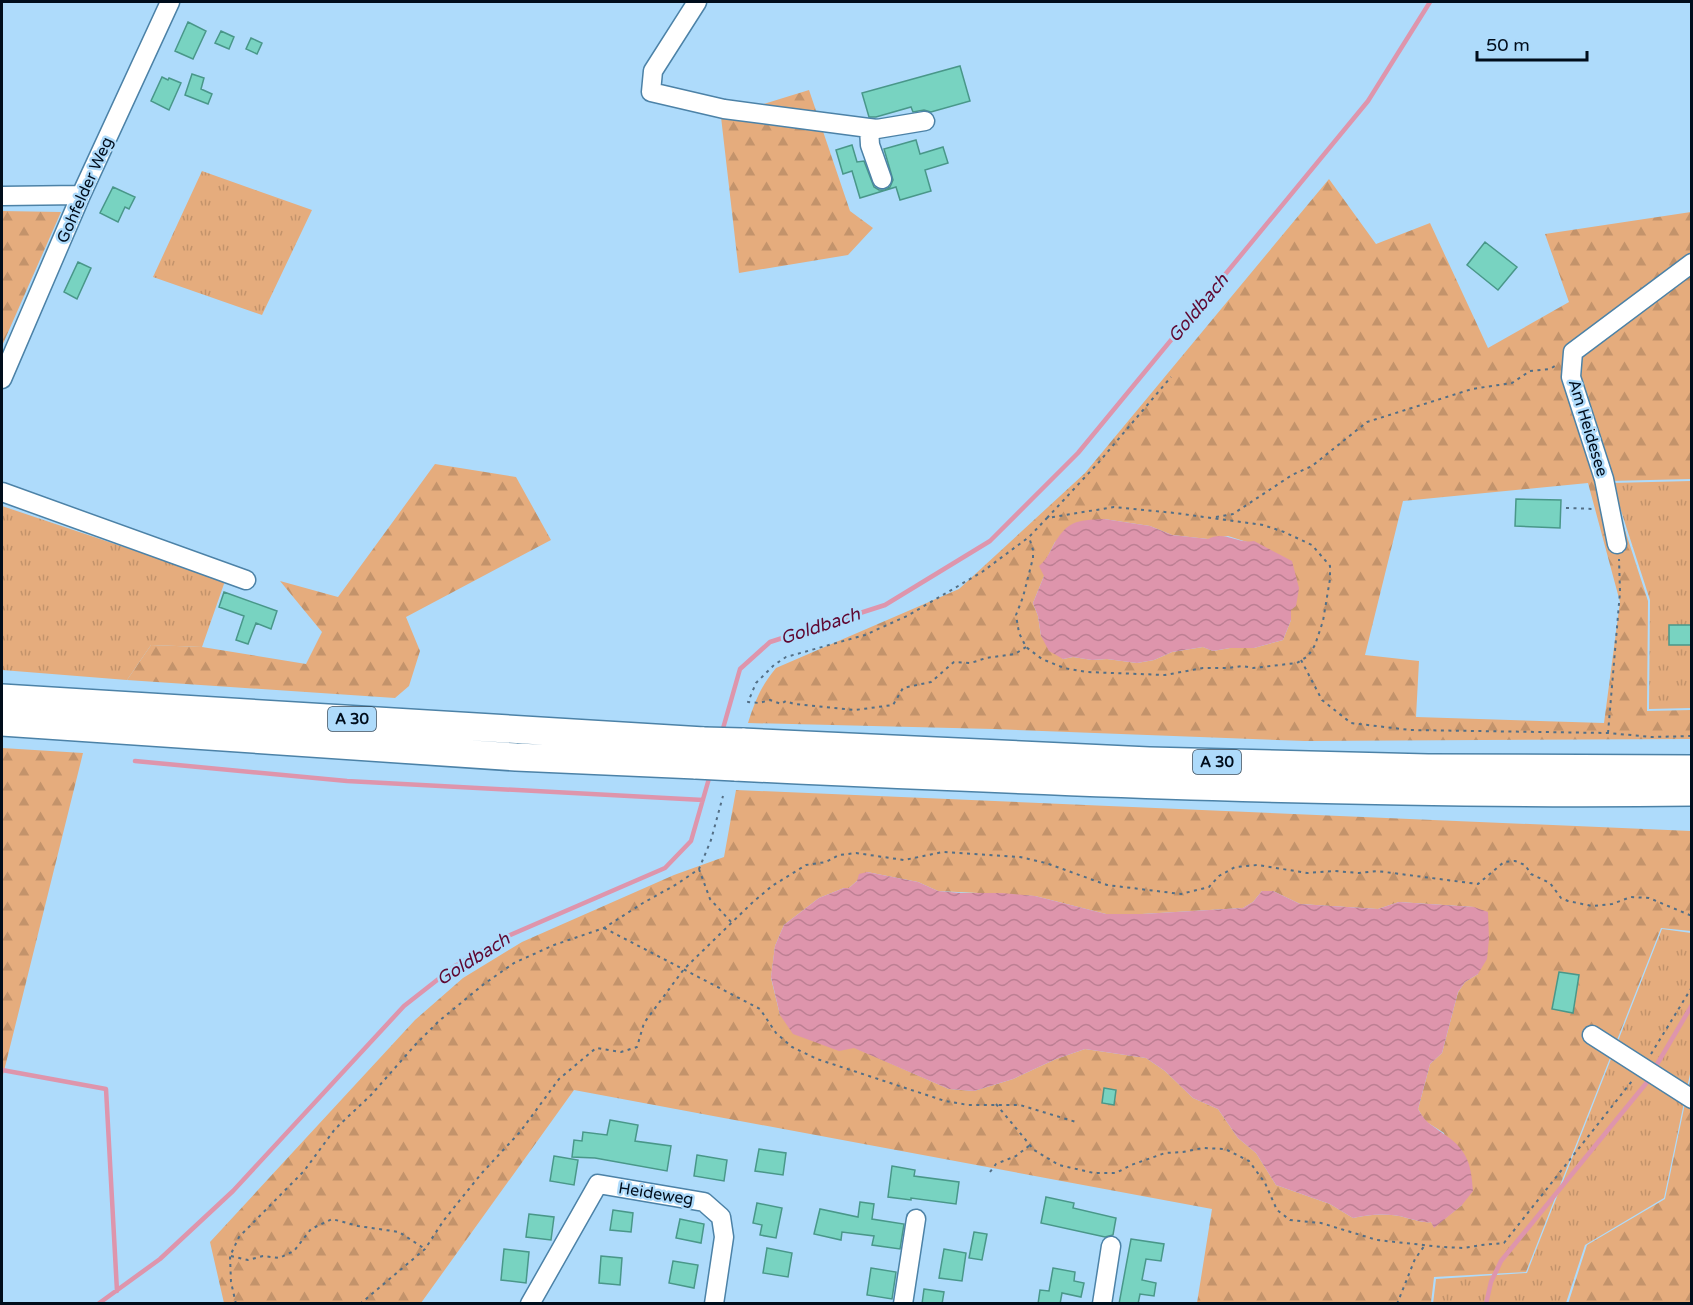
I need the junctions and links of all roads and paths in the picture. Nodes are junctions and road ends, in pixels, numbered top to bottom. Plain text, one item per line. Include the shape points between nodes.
1 (170, 2) edge
2 (697, 2) edge
3 (925, 121) dead end
4 (869, 128) junction
5 (882, 179) dead end
6 (81, 195) junction
7 (2, 196) edge
8 (1692, 263) edge
9 (1573, 352) junction
10 (1171, 377) dead end
11 (2, 379) edge
12 (2, 492) edge
13 (1566, 508) dead end
14 (1610, 510) junction
15 (1213, 517) junction
16 (1047, 518) junction
17 (1029, 537) junction
18 (1617, 544) joint
19 (246, 580) dead end
20 (1026, 647) junction
21 (1301, 660) junction
22 (2, 698) edge
23 (2, 723) edge
24 (1608, 733) junction
25 (1692, 736) edge
26 (700, 753) junction
27 (738, 755) junction
28 (1692, 769) edge
29 (1692, 792) edge
30 (723, 796) dead end
31 (699, 869) junction
32 (1692, 916) edge
33 (732, 923) junction
34 (604, 928) junction
35 (684, 969) junction
36 (1692, 987) edge
37 (1593, 1035) dead end
38 (1642, 1067) junction
39 (1692, 1099) edge
40 (996, 1104) junction
41 (1076, 1122) dead end
42 (1030, 1145) junction
43 (990, 1172) dead end
44 (916, 1219) dead end
45 (1425, 1245) junction
46 (1111, 1246) dead end
47 (425, 1249) junction
48 (230, 1256) junction
49 (236, 1304) edge
50 (360, 1304) edge
51 (530, 1304) edge
52 (714, 1304) edge
53 (903, 1304) edge
54 (1102, 1304) edge
55 (1397, 1304) edge

1 - 6 street, Gohfelder Weg
2 - 4 street via 653,70 651,92 724,109
3 - 4 street
4 - 5 street via 870,145
6 - 7 street
6 - 11 street, Gohfelder Weg
8 - 9 street
9 - 14 street, Am Heidesee via 1571,377
9 - 15 path via 1551,369 1530,371 1512,383 1472,389 1367,422 1312,466 1233,514
10 - 16 path
12 - 19 street
13 - 14 path
14 - 18 street, Am Heidesee
15 - 16 path via 1114,507
15 - 21 path via 1284,532 1312,545 1330,566 1316,645
16 - 17 path
17 - 20 path via 1034,558 1016,615
17 - 20 path via 982,572 907,616 865,634 786,657 756,683 748,702 786,701 855,710 893,705 903,688 931,682 954,662 971,663 1015,654
18 - 24 path via 1620,592
20 - 21 path via 1064,668 1132,675 1253,668
21 - 24 path via 1322,700 1351,723 1410,730
22 - 26 highway, A 30
23 - 26 highway, A 30 via 516,756
24 - 25 path
26 - 27 highway, A 30, bridge
27 - 28 highway, A 30
27 - 29 highway, A 30 via 947,777 1196,786
30 - 31 path
31 - 33 path via 710,899
31 - 34 path
32 - 33 path via 1648,898 1631,897 1592,906 1568,901 1550,883 1515,861 1504,862 1478,884 1377,871 1307,873 1258,865 1235,867 1209,887 1181,894 1107,885 1020,857 943,852 904,860 848,854 806,865 772,886
33 - 35 path
34 - 35 path
34 - 48 path via 514,963 439,1021 335,1129 303,1171 239,1237
35 - 40 path via 760,1009 776,1033 792,1047 818,1059 945,1101
35 - 47 path via 644,1023 637,1047 621,1052 596,1048 559,1079 520,1132 444,1220
36 - 38 path
37 - 38 street
38 - 39 street
38 - 45 path via 1504,1243 1464,1248
40 - 41 path via 1020,1104
40 - 42 path
42 - 43 path via 996,1164
42 - 45 path via 1059,1165 1094,1173 1116,1173 1165,1153 1225,1149 1249,1161 1265,1183 1276,1210 1290,1220 1321,1223 1377,1240
44 - 53 street
45 - 55 path via 1415,1259
46 - 54 street
47 - 48 path via 399,1232 332,1219 311,1229 294,1251 279,1258 263,1256 248,1260
47 - 50 path
48 - 49 path
51 - 52 street, Heideweg via 598,1184 704,1202 721,1217 724,1237

